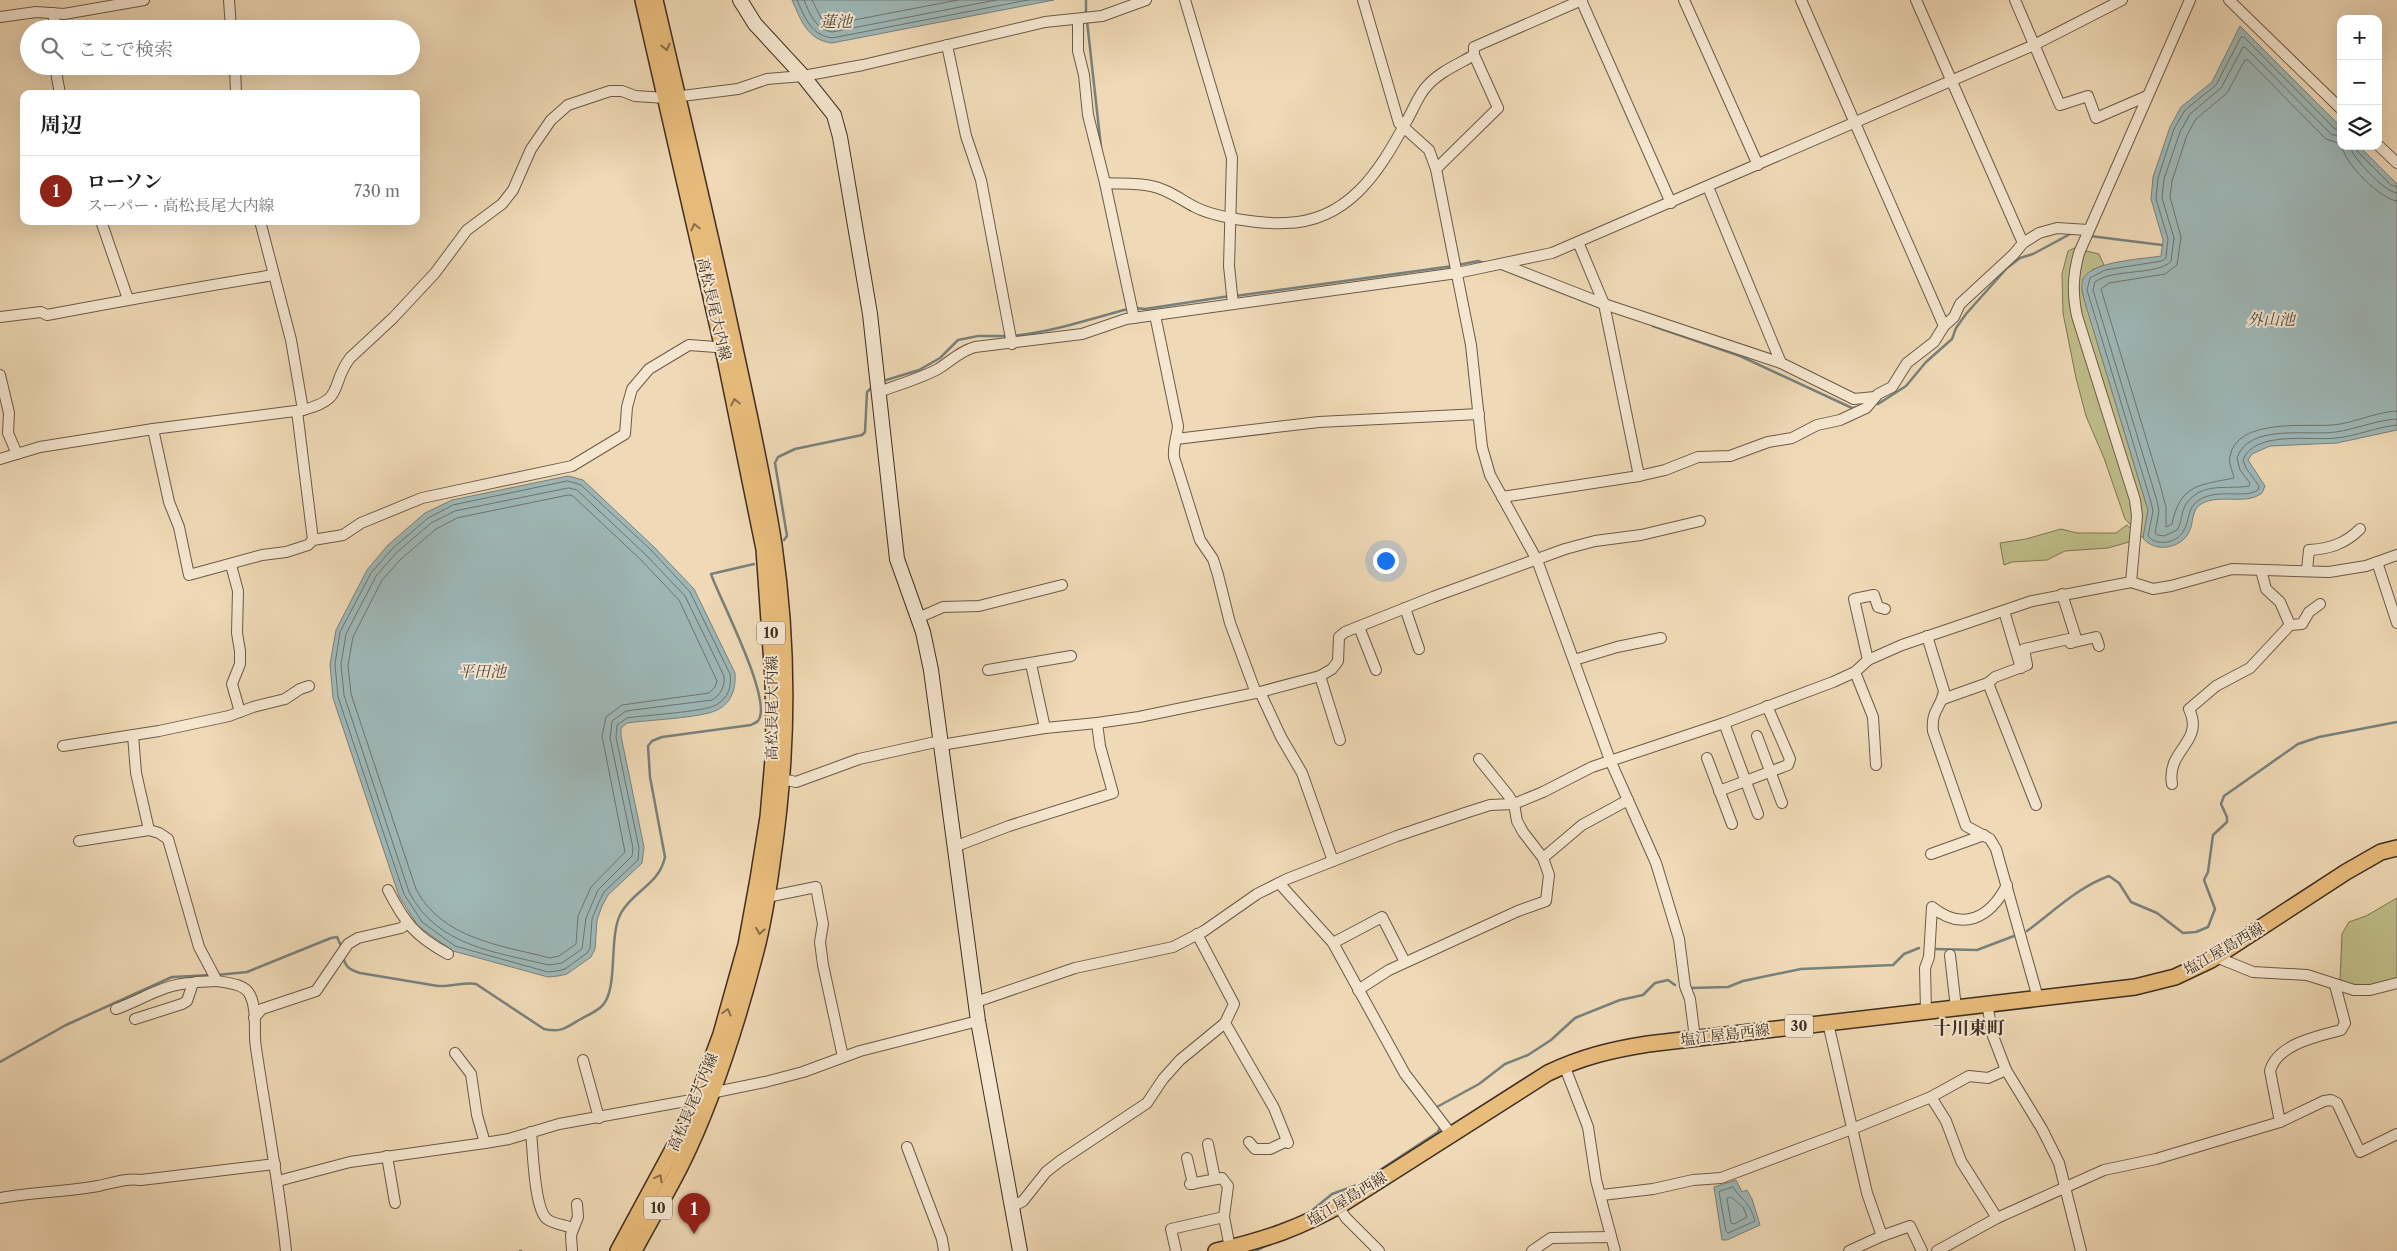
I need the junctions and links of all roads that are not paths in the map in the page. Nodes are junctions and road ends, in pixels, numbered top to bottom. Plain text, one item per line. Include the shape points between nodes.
1 (144, 0) edge
2 (229, 0) edge
3 (643, 0) edge
4 (655, 0) edge
5 (740, 0) edge
6 (1146, 0) edge
7 (1186, 0) edge
8 (1363, 0) edge
9 (1582, 0) edge
10 (1684, 0) edge
11 (1801, 0) edge
12 (1916, 0) edge
13 (2014, 0) edge
14 (2190, 0) edge
15 (2229, 0) edge
16 (2118, 1) edge
17 (53, 13) junction
18 (0, 17) edge
19 (1084, 19) junction
20 (54, 20) edge
21 (230, 20) edge
22 (2034, 45) junction
23 (947, 46) junction
24 (1474, 54) junction
25 (57, 75) edge
26 (235, 75) edge
27 (803, 76) junction
28 (1951, 81) junction
29 (59, 90) edge
30 (236, 90) edge
31 (2147, 96) junction
32 (671, 97) junction
33 (2337, 105) edge
34 (1855, 123) junction
35 (1403, 129) junction
36 (2382, 149) edge
37 (2397, 164) edge
38 (1758, 166) junction
39 (1436, 168) junction
40 (1108, 183) junction
41 (1708, 187) junction
42 (1672, 203) junction
43 (1230, 217) junction
44 (102, 225) edge
45 (261, 225) edge
46 (2088, 230) junction
47 (1578, 242) junction
48 (2023, 243) junction
49 (1502, 264) junction
50 (1457, 273) junction
51 (274, 275) junction
52 (128, 299) junction
53 (1233, 304) junction
54 (1604, 304) junction
55 (1155, 315) junction
56 (0, 317) edge
57 (1134, 318) junction
58 (1944, 326) junction
59 (1012, 344) junction
60 (727, 348) junction
61 (1780, 363) junction
62 (0, 375) edge
63 (878, 392) junction
64 (1875, 397) junction
65 (300, 410) junction
66 (1479, 414) junction
67 (153, 429) junction
68 (1176, 439) junction
69 (17, 454) junction
70 (0, 459) edge
71 (1639, 476) junction
72 (1502, 497) junction
73 (1700, 521) dead end
74 (2360, 529) dead end
75 (313, 540) junction
76 (2397, 555) edge
77 (1537, 560) junction
78 (2377, 562) junction
79 (231, 565) junction
80 (2261, 570) junction
81 (2307, 570) junction
82 (2131, 582) junction
83 (1062, 586) dead end
84 (2062, 594) junction
85 (2320, 604) dead end
86 (1405, 608) junction
87 (1885, 609) dead end
88 (2004, 611) junction
89 (918, 618) junction
90 (2397, 623) edge
91 (2290, 625) junction
92 (1359, 627) junction
93 (1927, 636) junction
94 (1661, 638) dead end
95 (2071, 643) junction
96 (2099, 646) dead end
97 (1419, 649) dead end
98 (1071, 656) dead end
99 (1574, 660) junction
100 (1868, 660) junction
101 (1031, 664) junction
102 (2021, 668) junction
103 (988, 670) dead end
104 (1376, 670) dead end
105 (1855, 672) junction
106 (1320, 676) junction
107 (1988, 683) junction
108 (309, 686) dead end
109 (1258, 693) junction
110 (1942, 699) junction
111 (1767, 706) junction
112 (240, 712) junction
113 (1097, 723) junction
114 (1724, 723) junction
115 (1045, 728) junction
116 (133, 736) junction
117 (1757, 736) dead end
118 (1340, 740) dead end
119 (940, 743) junction
120 (63, 746) dead end
121 (1707, 758) dead end
122 (1479, 759) dead end
123 (1610, 760) junction
124 (1876, 765) dead end
125 (1770, 771) junction
126 (782, 779) junction
127 (1746, 781) junction
128 (2172, 784) dead end
129 (1719, 790) junction
130 (1628, 800) junction
131 (1782, 803) dead end
132 (1514, 804) junction
133 (2036, 804) dead end
134 (1758, 814) dead end
135 (1732, 824) dead end
136 (149, 830) junction
137 (1984, 835) junction
138 (80, 841) dead end
139 (954, 846) junction
140 (2397, 848) edge
141 (1931, 854) dead end
142 (1543, 858) junction
143 (1333, 861) junction
144 (1279, 883) junction
145 (2007, 885) junction
146 (388, 890) dead end
147 (767, 897) junction
148 (407, 924) junction
149 (1197, 934) junction
150 (1333, 943) junction
151 (448, 954) dead end
152 (1950, 954) dead end
153 (2216, 957) junction
154 (1405, 962) junction
155 (215, 978) junction
156 (193, 983) junction
157 (2397, 983) edge
158 (2336, 985) junction
159 (1358, 990) junction
160 (2038, 998) junction
161 (976, 1002) junction
162 (131, 1004) junction
163 (1987, 1004) junction
164 (1956, 1008) junction
165 (116, 1009) dead end
166 (1926, 1011) junction
167 (254, 1018) junction
168 (978, 1021) junction
169 (1225, 1023) junction
170 (1828, 1023) junction
171 (1695, 1038) junction
172 (455, 1053) dead end
173 (844, 1057) junction
174 (583, 1060) dead end
175 (1564, 1065) junction
176 (2006, 1070) junction
177 (711, 1093) junction
178 (1931, 1097) junction
179 (697, 1099) junction
180 (599, 1118) junction
181 (2280, 1122) junction
182 (1852, 1129) junction
183 (532, 1132) junction
184 (1451, 1134) junction
185 (2397, 1134) edge
186 (1249, 1142) dead end
187 (485, 1143) junction
188 (1208, 1144) dead end
189 (907, 1147) dead end
190 (387, 1156) junction
191 (1186, 1158) dead end
192 (275, 1164) junction
193 (1215, 1179) junction
194 (278, 1181) junction
195 (2066, 1186) junction
196 (1602, 1195) junction
197 (0, 1198) edge
198 (395, 1203) dead end
199 (577, 1204) dead end
200 (1338, 1206) junction
201 (1012, 1207) junction
202 (1224, 1216) junction
203 (1998, 1218) junction
204 (572, 1228) junction
205 (1882, 1236) junction
206 (1611, 1237) junction
207 (1233, 1249) edge
208 (286, 1251) edge
209 (572, 1251) edge
210 (618, 1251) edge
211 (634, 1251) edge
212 (944, 1251) edge
213 (1020, 1251) edge
214 (1176, 1251) edge
215 (1379, 1251) edge
216 (1532, 1251) edge
217 (1616, 1251) edge
218 (1849, 1251) edge
219 (1922, 1251) edge
220 (1937, 1251) edge
221 (2081, 1251) edge

1 - 17 street via 64,14
2 - 21 street
3 - 32 main road, 高松長尾大内線 / 10
4 -> 32 main road, 高松長尾大内線 / 10
5 - 27 street via 754,24
6 - 19 street
7 - 43 street via 1232,158
8 - 35 street
9 - 24 street via 1474,47
9 - 42 street
10 - 38 street
11 - 34 street
12 - 28 street
13 - 22 street
14 - 31 street
15 - 33 street
16 - 22 street
17 - 18 street
17 - 20 street
19 - 23 street via 1045,22
19 - 40 street via 1078,51 1088,116
22 - 28 street
22 - 31 street via 2060,105 2088,96 2096,118
23 - 27 street
23 - 59 street via 966,136 981,180
24 - 35 street via 1427,86
24 - 39 street via 1498,108
25 - 29 street
26 - 30 street
27 - 32 street via 767,80 738,89
27 - 63 street via 834,115 840,136 870,314
28 - 34 street
28 - 48 street
31 - 46 street
60 -> 32 main road, 高松長尾大内線 / 10
32 - 65 street via 610,92 560,111 531,149 513,190 502,204 467,230 435,273 350,358 330,399 324,404
32 - 126 main road, 高松長尾大内線 / 10 via 736,356 774,547 784,678
34 - 38 street
34 - 58 street
35 - 39 street via 1429,150
35 - 43 street via 1370,178 1341,208 1303,221 1284,223
36 - 37 street
38 - 41 street
39 - 50 street
40 - 43 street via 1152,186 1197,208
40 - 57 street
41 - 42 street
41 - 61 street
42 - 47 street
43 - 53 street via 1229,266
44 - 52 street
45 - 51 street
46 - 48 street via 2057,228
46 - 82 street via 2075,267 2072,294 2076,316 2135,500 2137,516
47 - 49 street via 1552,253
47 - 54 street
48 - 58 street via 1960,304 1954,317
49 - 50 street
49 - 54 street
50 - 53 street
50 - 66 street via 1471,345
51 - 52 street
51 - 65 street via 291,340
52 - 56 street via 47,315 41,312
53 - 55 street
54 - 61 street
54 - 71 street
55 - 57 street
55 - 68 street via 1178,426
57 - 59 street via 1082,334
58 - 64 street via 1934,342 1907,363 1892,387
59 - 63 street via 962,351 921,377
60 - 75 street via 689,346 649,369 632,389 625,434 579,464 422,498 361,523 343,535
179 -> 60 main road, 高松長尾大内線 / 10 via 721,1034 746,945 768,817 774,748 764,549
61 - 64 street via 1854,399
62 - 69 street via 9,413 8,433
63 - 89 street via 897,559
64 - 71 street via 1866,408 1840,420 1817,425 1792,438 1768,442 1730,456 1698,457
65 - 67 street
65 - 75 street
66 - 68 street via 1318,422
66 - 72 street via 1482,447 1490,474
67 - 69 street via 40,446
67 - 79 street via 189,575
68 - 109 street via 1174,457 1200,540 1213,559 1230,623
69 - 70 street
71 - 72 street
72 - 77 street
73 - 77 street via 1641,535 1595,540
74 - 81 street via 2346,541 2329,548 2309,550
75 - 79 street via 308,545 286,552 262,555
76 - 78 street
77 - 86 street
77 - 99 street
78 - 81 street via 2329,572
78 - 90 street
79 - 112 street via 238,590 240,651 240,664 232,684
80 - 81 street
80 - 82 street via 2232,569 2153,589
80 - 91 street via 2266,590 2280,602
82 - 84 street
83 - 89 street via 979,606 943,607
84 - 88 street
84 - 95 street
85 - 91 street via 2309,612 2302,624
86 - 92 street
86 - 97 street
87 - 100 street via 1878,607 1874,595 1854,599
88 - 93 street
88 - 102 street
89 - 119 street via 931,670
91 - 128 street via 2250,668 2216,686 2189,709 2195,722 2192,736 2182,746 2174,764
92 - 104 street
92 - 106 street via 1339,637 1338,661 1332,670
93 - 100 street
93 - 110 street via 1943,683
94 - 99 street
95 - 96 street via 2096,637
95 - 102 street via 2069,639 2024,649 2027,665
98 - 101 street
99 - 123 street
100 - 105 street
101 - 103 street
101 - 115 street
102 - 107 street via 1995,677
105 - 111 street
105 - 124 street via 1873,717
106 - 109 street
106 - 118 street
107 - 110 street
107 - 133 street
108 - 112 street via 285,699
109 - 113 street
109 - 143 street via 1302,773
110 - 137 street via 1932,719 1933,732 1966,826
111 - 114 street
111 - 125 street via 1790,759 1788,765
112 - 116 street
113 - 115 street
113 - 139 street via 1113,793
114 - 123 street
114 - 127 street
115 - 119 street
116 - 120 street
116 - 136 street via 136,773
117 - 125 street
119 - 126 street via 860,758 796,782
119 - 139 street
121 - 129 street
122 - 132 street
123 - 130 street
123 - 132 street
125 - 127 street
125 - 131 street
126 - 147 main road, 高松長尾大内線 / 10
127 - 129 street
127 - 134 street
129 - 135 street
130 - 142 street via 1582,824
130 - 171 street via 1656,863 1680,938
132 - 142 street via 1517,821
132 - 143 street via 1483,807
136 - 138 street
136 - 155 street via 168,839 199,947
137 - 141 street
137 - 145 street via 1996,849
139 - 161 street
140 - 153 main road, 塩江屋島西線 / 30 via 2381,852 2346,872
142 - 154 street via 1548,875 1546,901
143 - 144 street
144 - 149 street
144 - 150 street
145 - 160 street
145 - 166 street via 2002,896 1987,911 1973,918 1958,920 1945,917 1932,907 1929,958 1924,968
146 - 148 street
147 - 173 street via 816,887 823,924 820,942 823,965
147 -> 177 main road, 高松長尾大内線 / 10 via 757,948
148 - 151 street via 424,941
148 - 167 street via 348,944 316,990 262,1008
149 - 161 street via 1173,947 1075,968
149 - 169 street via 1234,1004
150 - 154 street via 1382,917
150 - 159 street
152 - 164 street
153 - 158 street via 2253,972 2307,974
153 - 160 main road, 塩江屋島西線 / 30 via 2175,976 2135,987
154 - 159 street
155 - 156 street
155 - 167 street via 243,988 250,994
156 - 162 street via 168,987
156 - 162 street via 187,1001 136,1022
157 - 158 street via 2370,990
158 - 181 street via 2345,1023 2341,1030 2292,1045 2272,1066 2270,1071
159 - 184 street via 1405,1074
160 - 163 main road, 塩江屋島西線 / 30
161 - 168 street
162 - 165 street
163 - 164 main road, 塩江屋島西線 / 30
163 - 176 street via 1993,1036
164 - 166 main road, 塩江屋島西線 / 30
166 - 170 main road, 塩江屋島西線 / 30
167 - 192 street via 255,1045
168 - 173 street
168 - 201 street
169 - 186 street via 1274,1108 1287,1142 1270,1149 1255,1149
169 - 201 street via 1180,1060 1147,1103 1060,1161 1046,1172 1023,1201
170 - 171 main road, 塩江屋島西線 / 30
170 - 182 street
171 - 175 main road, 塩江屋島西線 / 30 via 1610,1050
172 - 187 street via 471,1074
173 - 177 street via 766,1082
174 - 180 street
175 - 184 main road, 塩江屋島西線 / 30
175 - 196 street via 1588,1126 1596,1180
176 - 178 street via 1988,1078 1969,1076
176 - 195 street via 2052,1147
177 - 179 street
177 - 211 main road, 高松長尾大内線 / 10 via 681,1165
178 - 182 street
178 - 203 street via 1946,1121 1961,1161
179 - 180 street
210 -> 179 main road, 高松長尾大内線 / 10
180 - 183 street via 558,1124
181 - 185 street via 2331,1100 2336,1103 2360,1152
181 - 195 street via 2156,1159 2104,1170
182 - 196 street via 1721,1178
182 - 205 street via 1867,1194
183 - 187 street
183 - 204 street via 543,1215 548,1220
184 - 200 main road, 塩江屋島西線 / 30
187 - 190 street
188 - 193 street
189 - 212 street
190 - 194 street
190 - 198 street
191 - 193 street via 1192,1184
192 - 194 street
192 - 197 street via 141,1180 129,1178 98,1186 28,1192
193 - 202 street via 1222,1178 1228,1186
194 - 208 street
195 - 203 street
195 - 221 street
196 - 206 street
199 - 204 street via 578,1217
200 - 207 main road, 塩江屋島西線 / 30 via 1287,1232
200 - 215 street
201 - 213 street
202 - 207 street
202 - 214 street via 1171,1229
203 - 220 street
204 - 209 street
205 - 218 street
205 - 219 street via 1910,1226
206 - 216 street via 1551,1238
206 - 217 street

